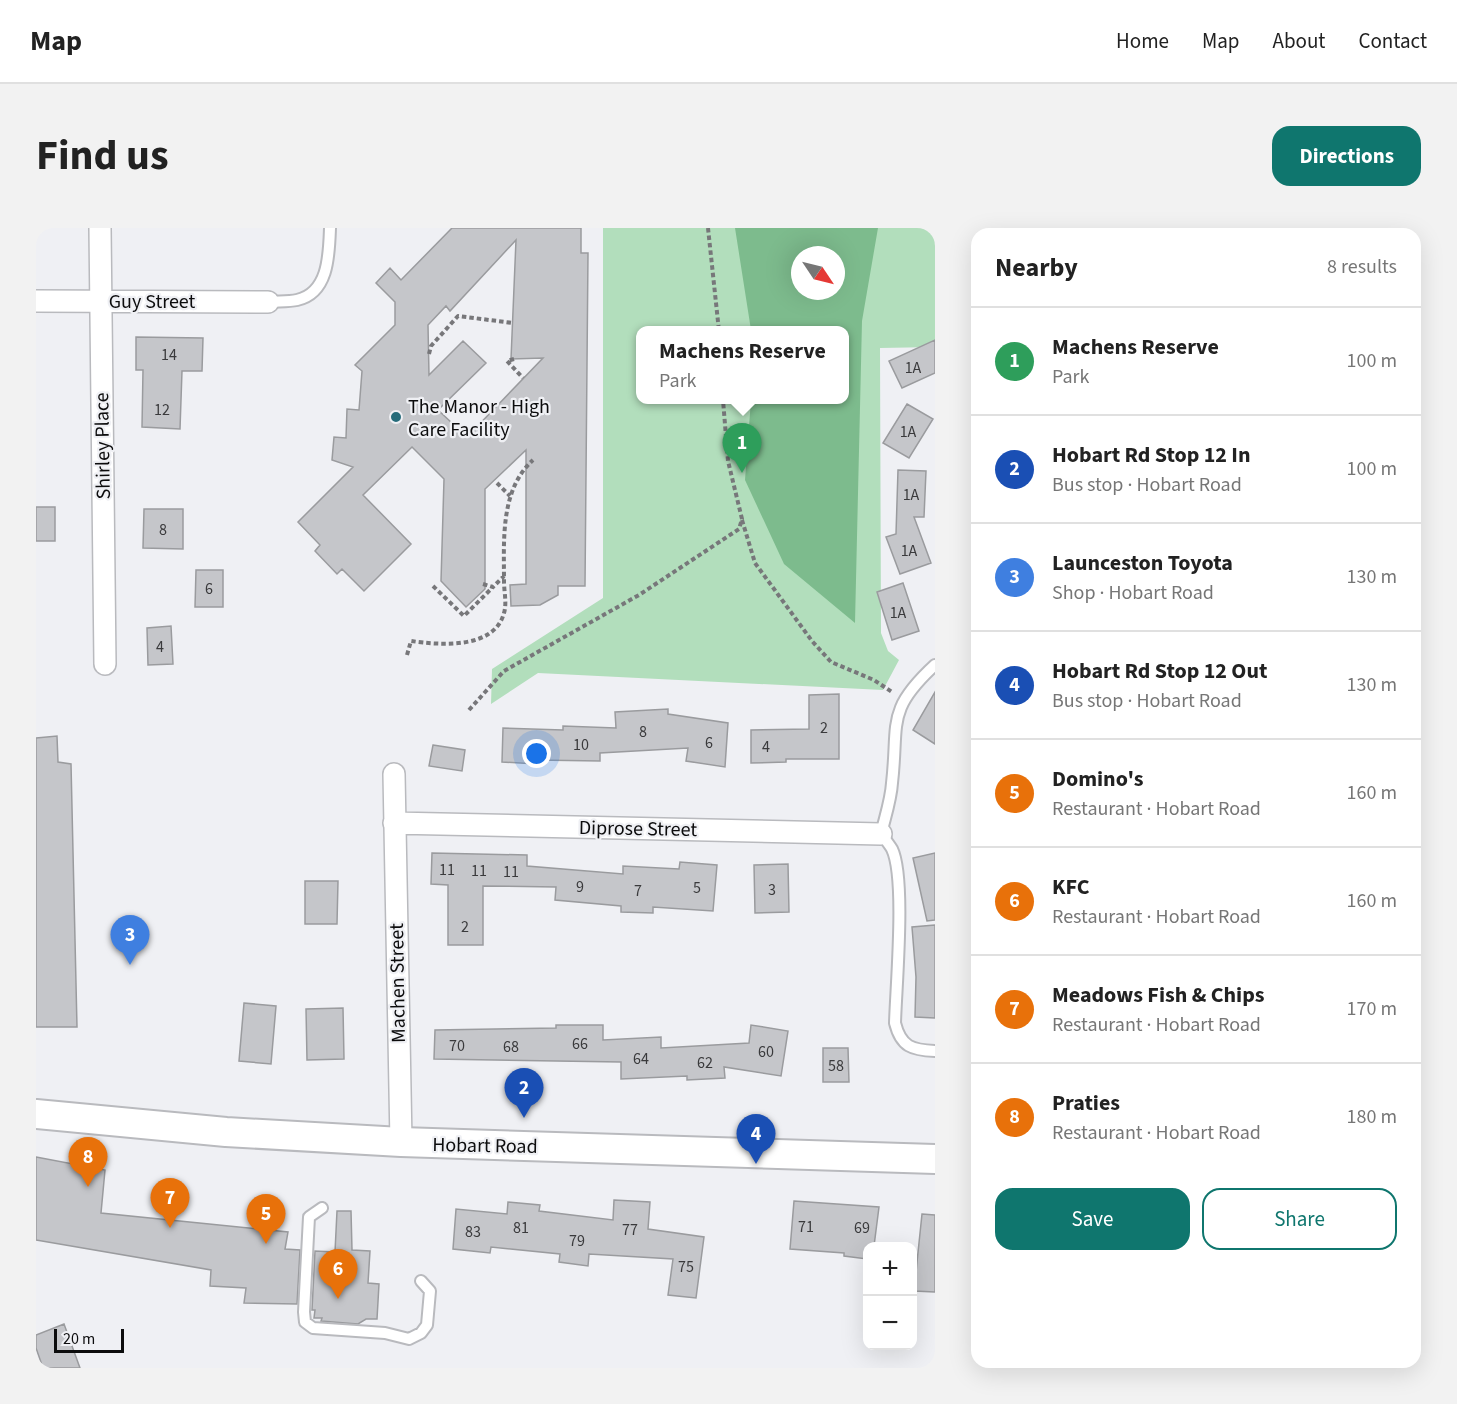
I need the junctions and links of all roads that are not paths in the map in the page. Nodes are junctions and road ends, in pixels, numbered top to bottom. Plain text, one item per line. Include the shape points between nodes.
1 (100, 228) edge
2 (330, 228) edge
3 (100, 300) junction
4 (36, 301) edge
5 (268, 302) joint
6 (105, 664) dead end
7 (935, 665) edge
8 (394, 774) dead end
9 (394, 823) junction
10 (881, 834) junction
11 (935, 1051) edge
12 (36, 1114) edge
13 (401, 1142) junction
14 (935, 1159) edge
15 (322, 1208) dead end
16 (421, 1281) dead end

1 - 3 street, Shirley Place
2 - 5 lane via 327,266 321,283 297,300
3 - 4 street, Guy Street
3 - 5 street, Guy Street
3 - 6 street, Shirley Place
7 - 10 lane via 903,700 895,722 892,784
8 - 9 street, Machen Street
9 - 10 street, Diprose Street
9 - 13 street, Machen Street
10 - 11 lane via 892,850 896,868 898,1037 905,1046
12 - 13 main road, Hobart Road via 226,1132
13 - 14 main road, Hobart Road
15 - 16 lane via 309,1217 304,1312 305,1322 313,1328 385,1333 409,1339 422,1333 427,1325 430,1290

